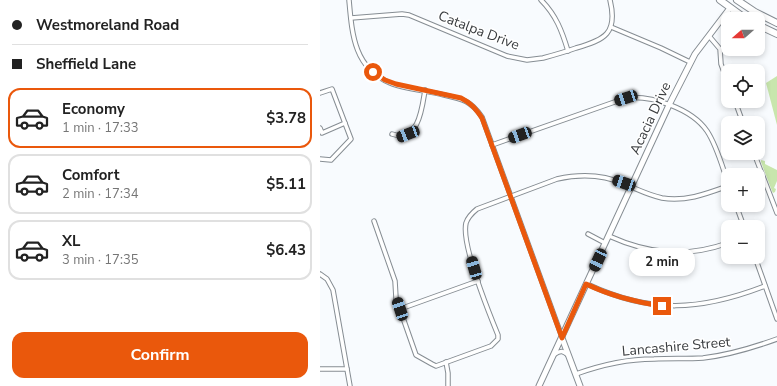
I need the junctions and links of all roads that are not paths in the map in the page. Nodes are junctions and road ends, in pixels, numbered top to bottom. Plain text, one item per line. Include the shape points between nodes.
1 (349, 0) edge
2 (541, 0) edge
3 (610, 0) edge
4 (720, 0) edge
5 (736, 0) edge
6 (730, 8) junction
7 (736, 12) edge
8 (351, 18) junction
9 (777, 23) edge
10 (611, 27) junction
11 (765, 28) edge
12 (777, 34) edge
13 (709, 36) junction
14 (568, 51) junction
15 (690, 62) junction
16 (721, 64) edge
17 (373, 72) junction
18 (368, 76) dead end
19 (425, 90) junction
20 (320, 93) edge
21 (669, 105) junction
22 (345, 123) junction
23 (320, 128) edge
24 (392, 134) dead end
25 (492, 145) junction
26 (320, 158) edge
27 (757, 160) edge
28 (722, 168) edge
29 (632, 187) junction
30 (721, 188) edge
31 (510, 196) junction
32 (777, 213) edge
33 (374, 221) dead end
34 (588, 234) dead end
35 (609, 236) junction
36 (605, 243) junction
37 (721, 245) edge
38 (758, 264) edge
39 (320, 274) edge
40 (478, 281) junction
41 (586, 284) junction
42 (766, 286) junction
43 (400, 309) junction
44 (777, 319) edge
45 (562, 338) junction
46 (777, 339) edge
47 (554, 354) junction
48 (569, 356) junction
49 (446, 362) junction
50 (320, 369) edge
51 (347, 369) junction
52 (576, 374) junction
53 (350, 386) edge
54 (448, 386) edge
55 (539, 386) edge
56 (580, 386) edge

1 - 8 street
2 - 14 street via 553,12 562,28
3 - 10 street via 613,13
4 - 6 main road
5 - 9 main road
6 - 7 main road
6 - 13 street, Acacia Drive
8 - 14 street, Catalpa Drive via 409,15 517,58 534,60
8 - 17 street via 358,51
10 - 14 street, Catalpa Drive via 599,41
10 - 15 street
11 - 12 main road
13 - 15 street, Acacia Drive
13 - 16 street via 720,49
15 - 21 street, Acacia Drive
17 - 18 street
17 - 19 street via 390,83
19 - 24 street via 420,118 415,126 408,134 400,137
19 - 25 street via 461,98 471,104 482,118
20 - 22 street via 332,89
21 - 25 street via 648,98 626,98
21 - 28 street via 696,119 707,130
21 - 29 street, Acacia Drive
22 - 23 street via 322,133
22 - 26 street via 350,139 331,160
25 - 31 street
27 - 32 street
29 - 30 street via 652,196 678,199
29 - 31 street via 606,178 580,176 557,179
29 - 35 street, Acacia Drive
31 - 40 street via 477,209 466,222 465,235
31 - 45 street
33 - 43 street via 395,281 396,298
34 - 36 street
35 - 36 street, Acacia Drive
35 - 37 street via 635,246 668,252 700,251
36 - 41 street, Acacia Drive
38 - 42 street
39 - 51 street via 327,279 333,290
40 - 43 street
40 - 49 street via 498,339 491,346
41 - 42 street via 608,294 631,300 673,306 717,302
41 - 45 street, Acacia Drive
42 - 44 street
43 - 49 street via 416,355 436,366
45 - 47 street, Acacia Drive
45 - 48 street
46 - 52 street, Lancashire Street via 726,355 693,359 625,361 598,366
47 - 48 street via 563,351
47 - 55 street, Acacia Drive
48 - 52 street
49 - 54 street
50 - 51 street
51 - 53 street
52 - 56 street

